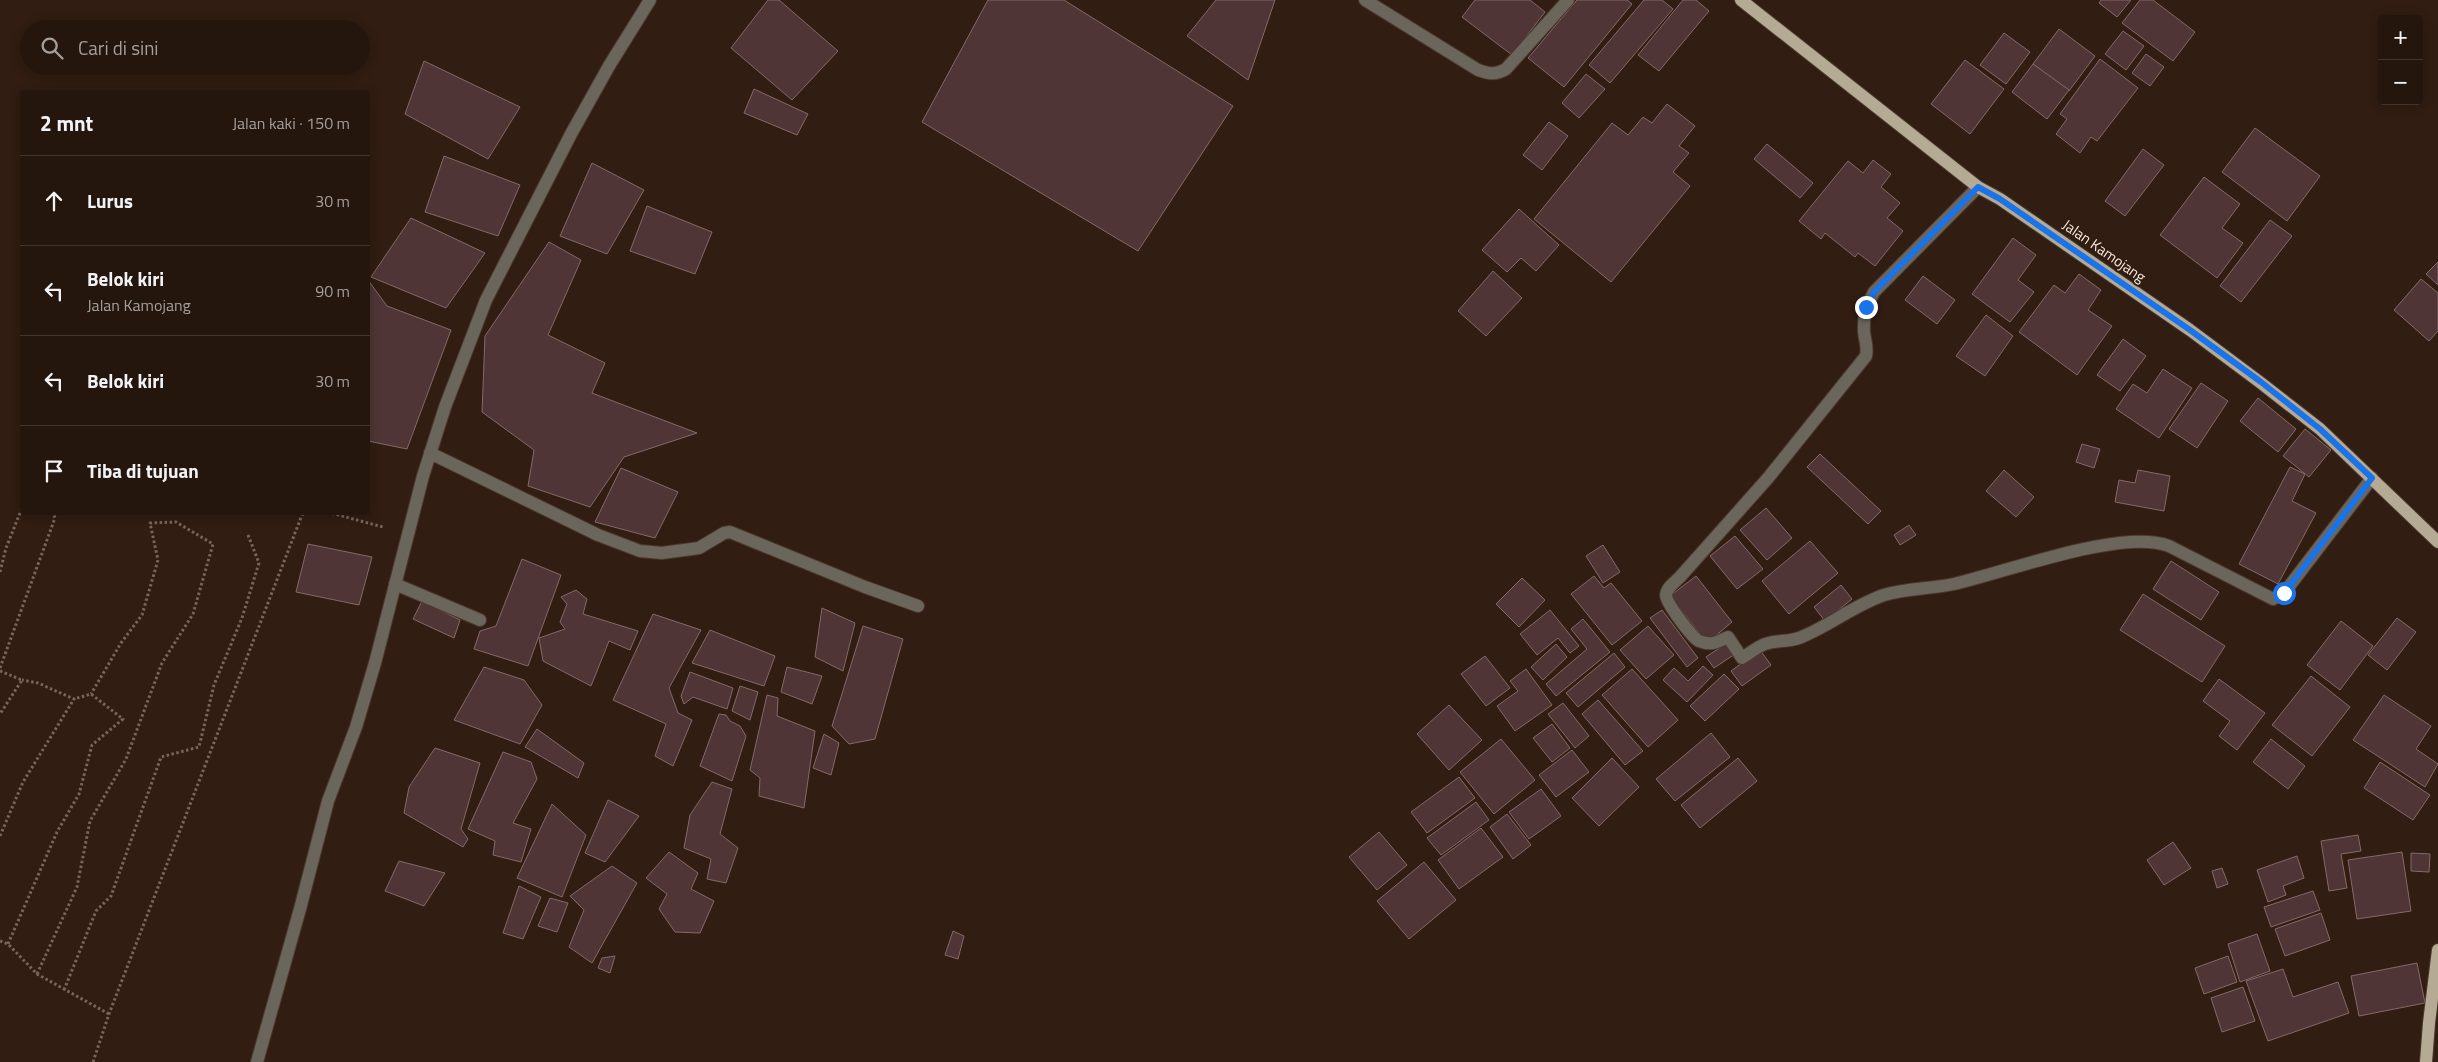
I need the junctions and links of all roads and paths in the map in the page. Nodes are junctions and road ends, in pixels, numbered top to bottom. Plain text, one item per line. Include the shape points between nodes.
1 (650, 0) edge
2 (1365, 0) edge
3 (1568, 0) edge
4 (1741, 0) edge
5 (1978, 187) junction
6 (430, 453) junction
7 (2372, 478) junction
8 (20, 513) edge
9 (54, 515) edge
10 (302, 515) edge
11 (339, 515) edge
12 (408, 534) junction
13 (248, 535) dead end
14 (2438, 542) edge
15 (0, 572) edge
16 (395, 584) junction
17 (918, 606) dead end
18 (480, 620) dead end
19 (0, 668) edge
20 (0, 671) edge
21 (22, 680) junction
22 (91, 694) junction
23 (74, 699) junction
24 (0, 714) edge
25 (0, 836) edge
26 (0, 940) edge
27 (8, 944) junction
28 (2438, 950) edge
29 (37, 974) junction
30 (64, 990) junction
31 (109, 1014) junction
32 (93, 1062) edge
33 (257, 1062) edge
34 (2426, 1062) edge

1 - 6 street via 571,134 486,300
2 - 3 street via 1489,74 1506,69
4 - 5 main road, Jalan Kamojang
5 - 7 main road, Jalan Kamojang via 2000,199 2261,382 2320,429
5 - 7 street via 1874,292 1864,320 1866,356 1768,478 1670,587 1666,595 1668,605 1697,641 1713,644 1728,637 1742,658 1765,644 1798,638 1897,591 1952,584 2098,546 2133,543 2156,542 2169,546 2273,599 2284,593
6 - 12 street
6 - 17 street via 598,535 640,551 662,553 699,548 730,532
7 - 14 main road, Jalan Kamojang
8 - 15 path
9 - 19 path
10 - 31 path
11 - 12 path
12 - 16 street
13 - 30 path via 259,563 242,618 214,685 199,747 161,757 111,896 96,911
16 - 18 street
16 - 33 street via 356,727 328,801
20 - 21 path
21 - 23 path
21 - 24 path
22 - 23 path
22 - 27 path via 123,719 92,745 80,794 57,832
22 - 29 path via 142,615 158,560 150,523 176,522 214,544 194,614 162,663 126,759 90,821 77,887
23 - 25 path via 23,782
26 - 27 path
27 - 29 path
28 - 34 main road
29 - 30 path
30 - 31 path
31 - 32 path

